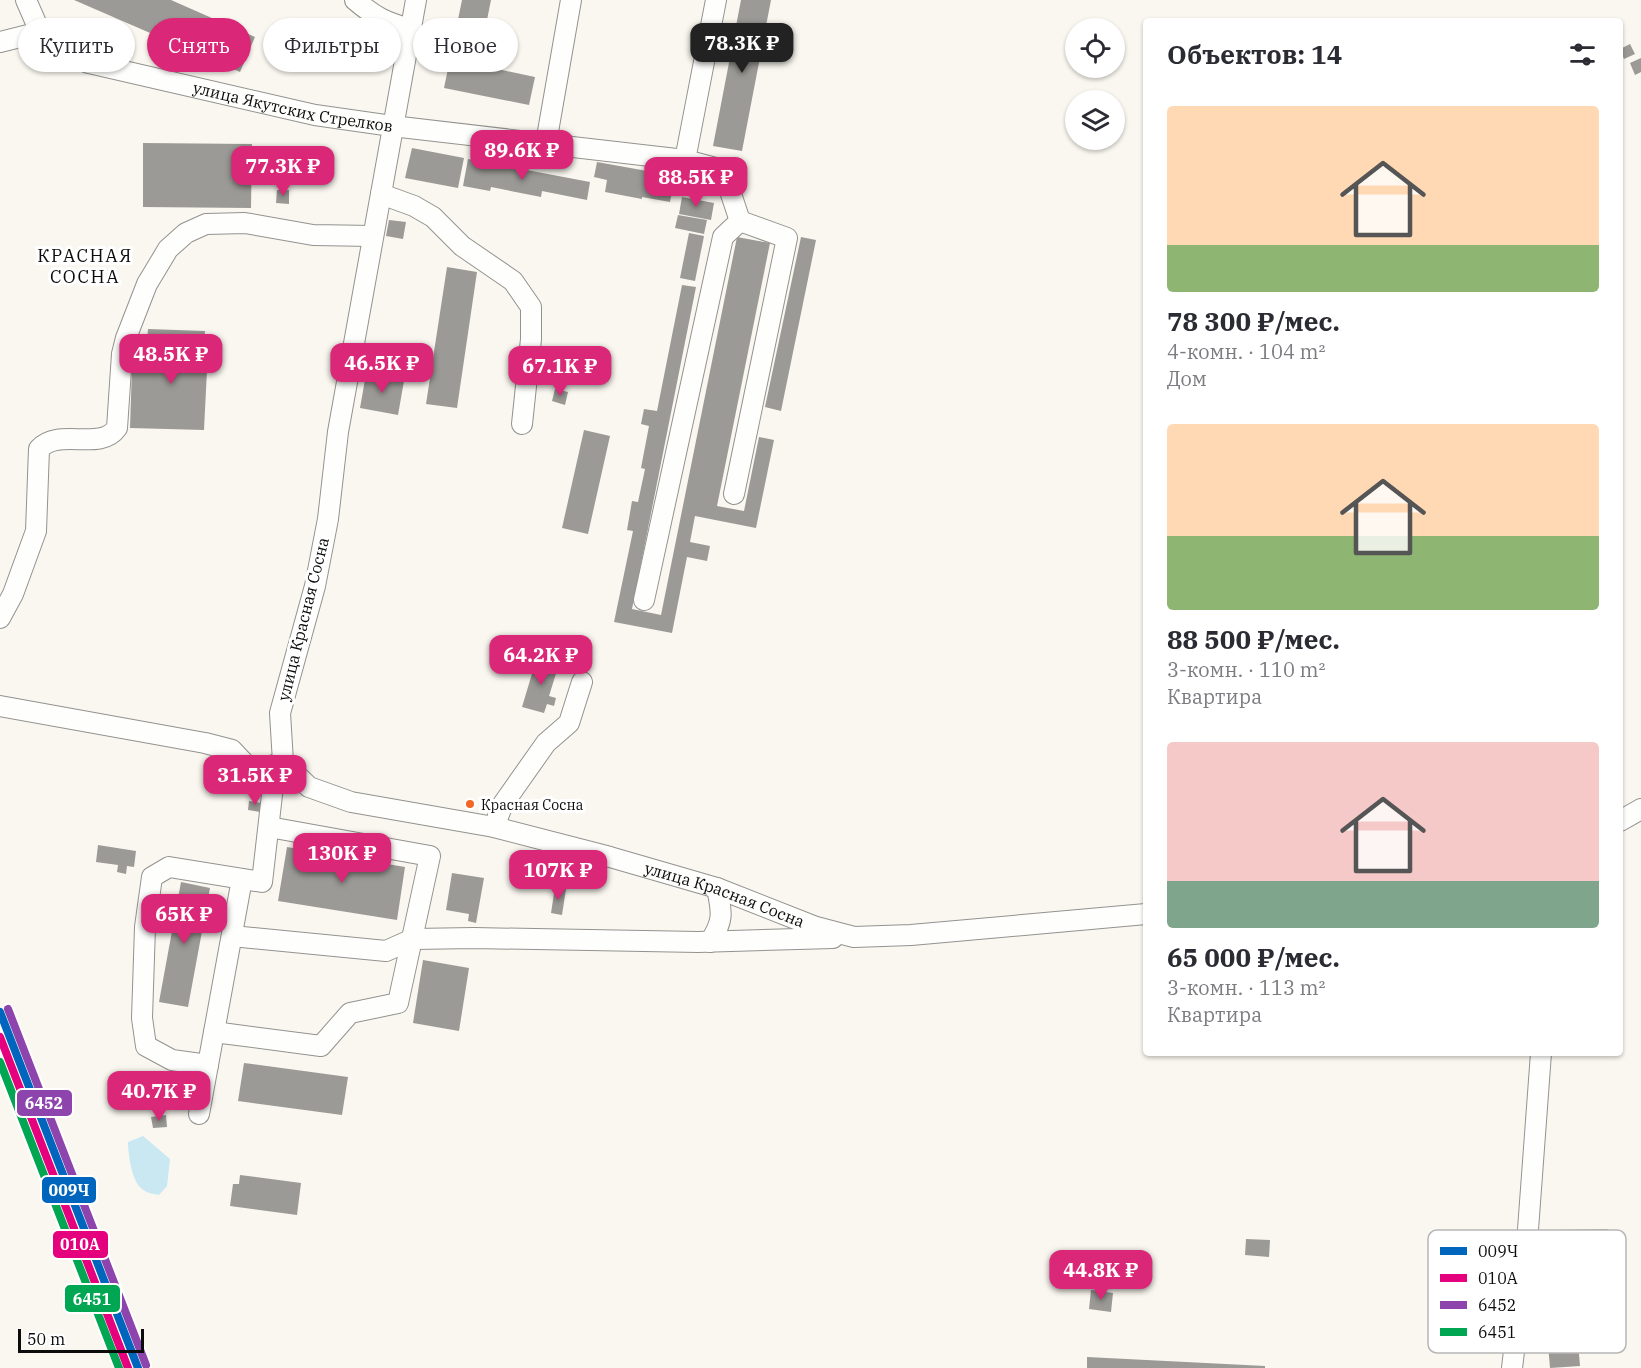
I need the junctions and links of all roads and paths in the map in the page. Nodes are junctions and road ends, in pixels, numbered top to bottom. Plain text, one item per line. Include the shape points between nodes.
1 (26, 0) edge
2 (356, 0) edge
3 (416, 0) edge
4 (571, 0) edge
5 (716, 0) edge
6 (34, 18) edge
7 (410, 29) junction
8 (18, 38) edge
9 (0, 42) edge
10 (128, 72) edge
11 (392, 126) junction
12 (546, 143) junction
13 (685, 160) junction
14 (381, 194) junction
15 (740, 221) junction
16 (372, 236) junction
17 (522, 424) dead end
18 (734, 494) dead end
19 (644, 600) dead end
20 (0, 618) edge
21 (582, 682) dead end
22 (0, 706) edge
23 (283, 762) junction
24 (1641, 809) edge
25 (1623, 819) edge
26 (494, 826) junction
27 (269, 827) junction
28 (242, 879) junction
29 (717, 888) junction
30 (1143, 914) edge
31 (232, 936) junction
32 (854, 937) junction
33 (413, 939) junction
34 (710, 942) junction
35 (214, 1032) junction
36 (1541, 1056) edge
37 (208, 1065) junction
38 (199, 1114) dead end
39 (1528, 1230) edge
40 (1514, 1353) edge
41 (1512, 1368) edge

1 - 6 street, улица Якутских Стрелков
2 - 7 street via 372,15
3 - 7 street, улица Якутских Стрелков
4 - 12 street
5 - 13 street
7 - 11 street, улица Якутских Стрелков
8 - 9 street
10 - 11 street, улица Якутских Стрелков via 315,115
11 - 12 street
11 - 14 street, улица Красная Сосна
12 - 13 street
13 - 15 street via 723,170
14 - 16 street, улица Красная Сосна
14 - 17 street via 433,217 462,246 513,281 531,307
15 - 18 street via 788,238
15 - 19 street via 723,237
16 - 20 street via 313,235 245,223 206,224 186,233 168,249 147,284 126,338 117,428 104,438 54,440 39,449 36,531
16 - 23 street, улица Красная Сосна via 338,432 328,519 315,586 280,713
21 - 26 street via 569,723 546,743 503,804
22 - 23 street via 204,743 232,750 247,766 265,768
23 - 26 street, улица Красная Сосна via 309,787 351,802
23 - 27 street via 273,786
24 - 25 street
26 - 29 street, улица Красная Сосна
27 - 28 street via 262,882
27 - 33 street via 430,856
28 - 31 street
28 - 37 street via 169,867 152,877 145,927 142,1018 146,1046 172,1060
29 - 32 street, улица Красная Сосна via 816,927
29 - 34 street via 719,928
30 - 32 street, улица Красная Сосна
31 - 33 street via 386,951
31 - 35 street
32 - 34 street
33 - 34 street
33 - 35 street via 398,1003 350,1012 321,1046
35 - 37 street
36 - 39 street
37 - 38 street
40 - 41 street

